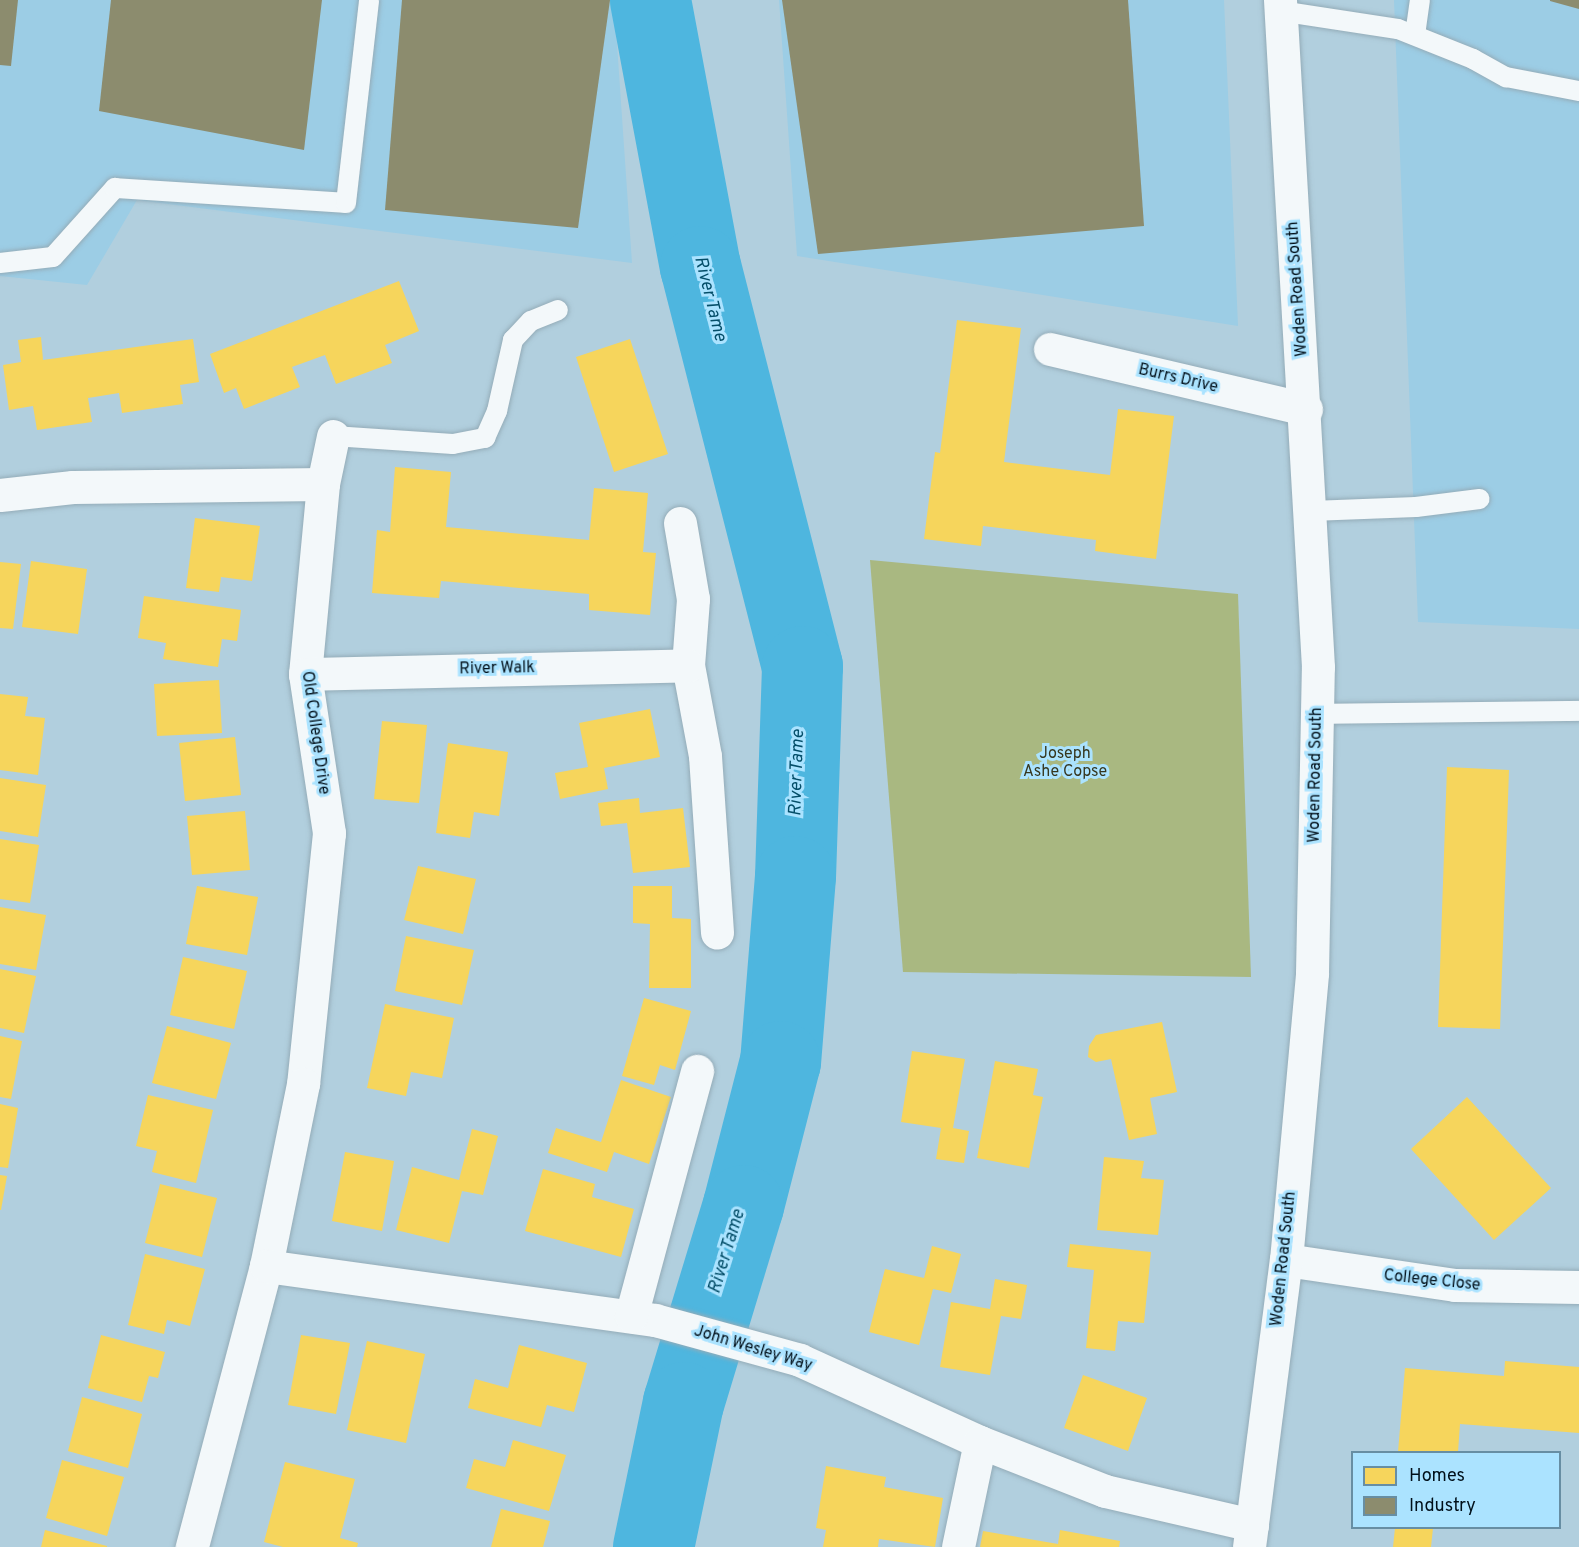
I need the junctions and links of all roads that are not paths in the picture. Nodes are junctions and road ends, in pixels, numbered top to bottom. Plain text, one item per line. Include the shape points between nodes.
1 (369, 0) edge
2 (1420, 0) edge
3 (1280, 6) edge
4 (1415, 35) junction
5 (1579, 91) edge
6 (0, 262) edge
7 (558, 310) dead end
8 (1050, 349) dead end
9 (1306, 409) junction
10 (333, 436) joint
11 (323, 484) junction
12 (0, 495) edge
13 (1479, 499) dead end
14 (1311, 511) junction
15 (680, 523) dead end
16 (688, 665) junction
17 (305, 674) junction
18 (1579, 711) edge
19 (1317, 714) junction
20 (717, 933) dead end
21 (697, 1071) dead end
22 (1286, 1260) junction
23 (266, 1266) junction
24 (1579, 1287) edge
25 (643, 1318) junction
26 (980, 1442) junction
27 (1251, 1536) edge
28 (192, 1547) edge
29 (958, 1547) edge

1 - 6 lane via 346,203 114,188 53,257
2 - 4 lane
3 - 4 lane
3 - 9 street, Woden Road South
4 - 5 lane via 1473,58 1506,77
7 - 10 lane via 531,321 513,340 497,411 485,438 453,444
8 - 9 street, Burrs Drive
9 - 14 street, Woden Road South
10 - 11 street, Old College Drive
11 - 12 street via 73,487
11 - 17 street, Old College Drive
13 - 14 lane via 1406,508
14 - 19 street, Woden Road South
15 - 16 street via 693,599
16 - 17 street, River Walk
16 - 20 street via 705,756
17 - 23 street, Old College Drive via 329,832 303,1084
18 - 19 lane
19 - 22 street, Woden Road South via 1312,973
21 - 25 street
22 - 24 street, College Close via 1455,1285
22 - 27 street, Woden Road South
23 - 25 street, John Wesley Way
23 - 28 street, Old College Drive
25 - 26 street, John Wesley Way via 800,1360
26 - 27 street, John Wesley Way via 1105,1491
26 - 29 street

